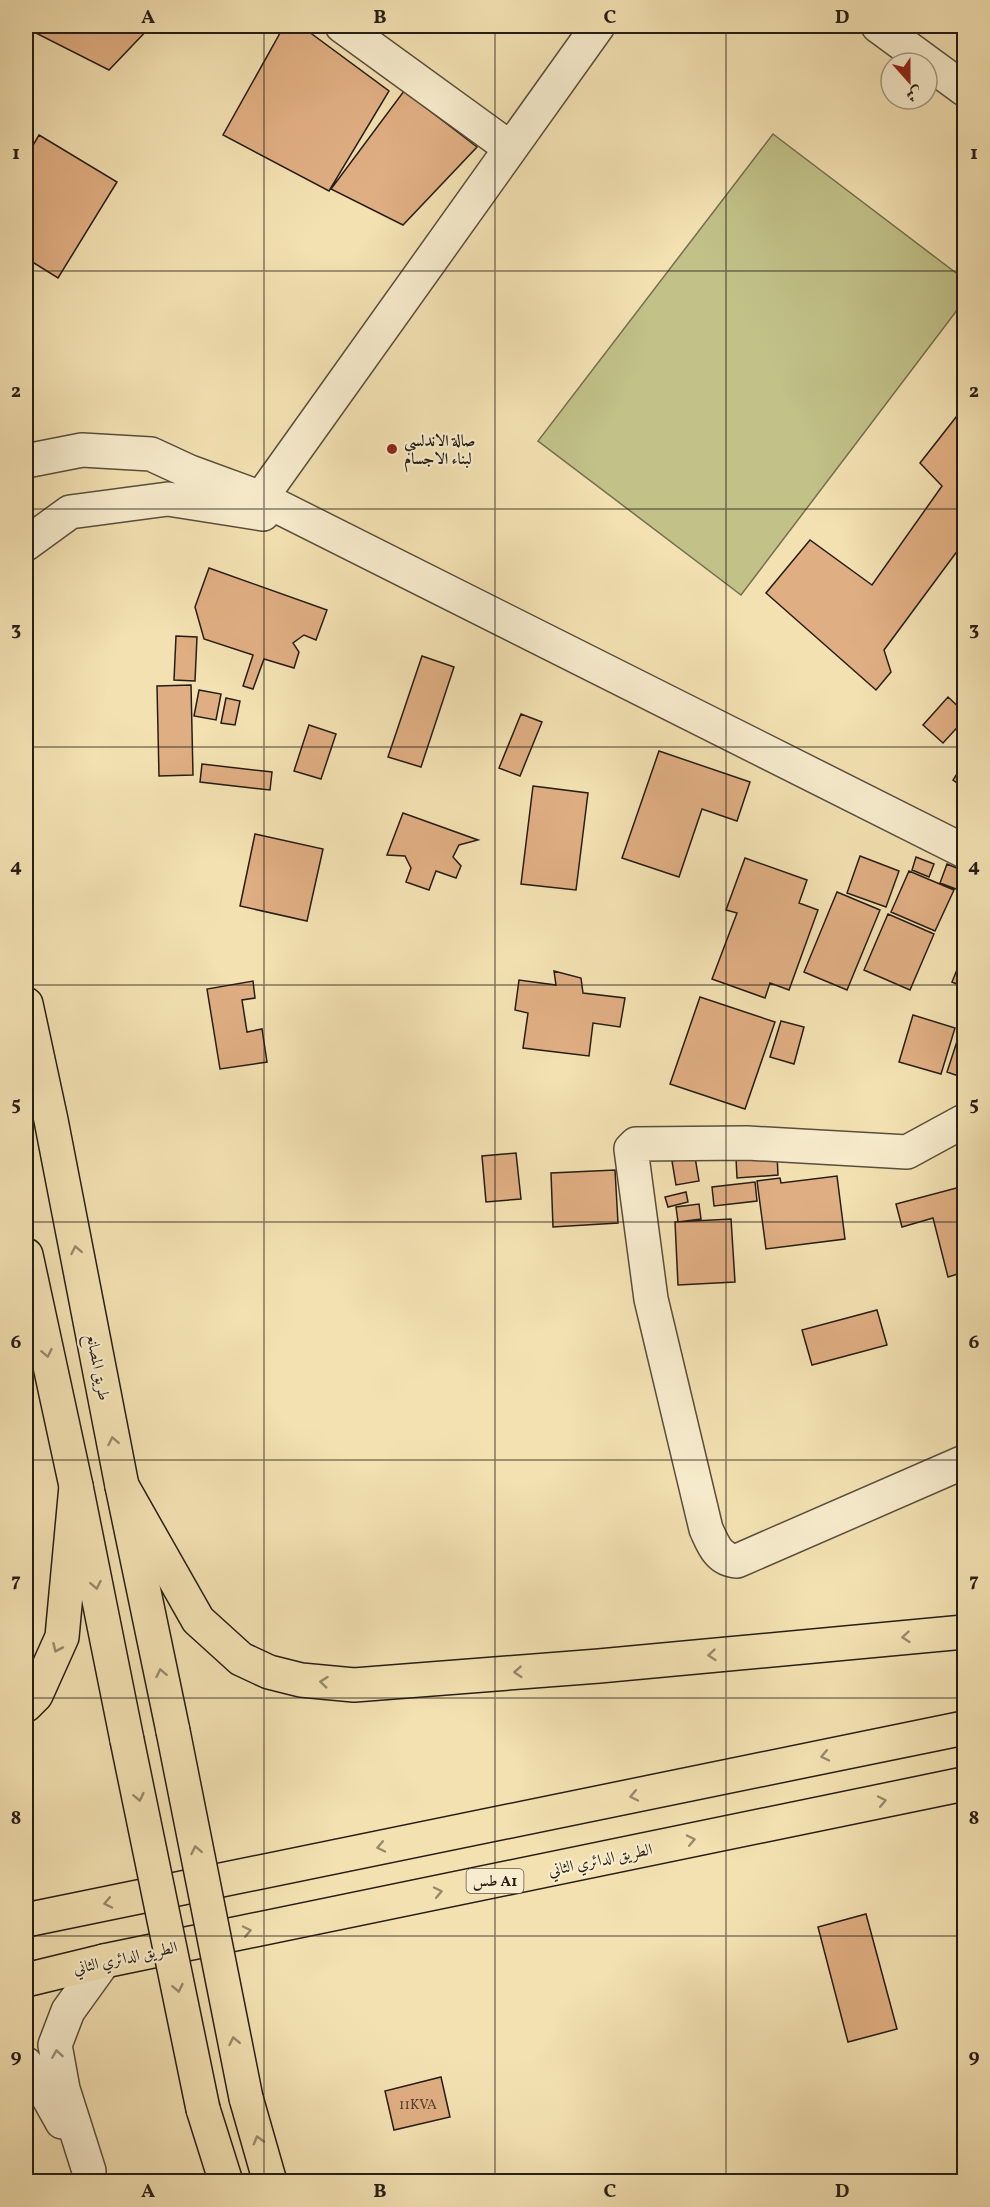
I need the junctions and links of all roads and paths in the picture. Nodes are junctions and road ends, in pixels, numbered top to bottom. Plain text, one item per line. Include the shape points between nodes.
1 (342, 26) edge
2 (598, 26) edge
3 (878, 26) edge
4 (964, 89) edge
5 (510, 148) junction
6 (26, 461) edge
7 (261, 498) junction
8 (308, 521) junction
9 (26, 544) edge
10 (964, 850) edge
11 (26, 1004) edge
12 (964, 1121) edge
13 (26, 1255) edge
14 (964, 1461) edge
15 (122, 1485) junction
16 (76, 1486) junction
17 (964, 1632) edge
18 (26, 1705) edge
19 (964, 1728) edge
20 (964, 1784) edge
21 (26, 1920) edge
22 (104, 1961) junction
23 (26, 1980) edge
24 (26, 2064) edge
25 (91, 2176) edge
26 (226, 2181) edge
27 (270, 2181) edge

1 - 5 street
2 - 5 street
3 - 4 street
5 - 7 street
6 - 7 street via 82,450 151,454
7 - 8 street
8 - 9 street via 168,499 70,512
8 - 10 street
15 -> 11 main road, طريق المصانع
12 - 14 street via 907,1152 747,1143 636,1144 630,1149 651,1299 706,1529 719,1554 737,1561
13 -> 16 main road
17 -> 15 main road via 354,1685 302,1680 269,1672 241,1659 198,1620
27 -> 15 main road, طريق المصانع, bridge via 246,2098
16 -> 18 main road via 62,1637 36,1695
16 -> 26 main road, bridge via 203,2109
19 -> 21 main road
22 -> 20 main road, الطريق الدائري الثاني / طس A1
22 - 23 main road, الطريق الدائري الثاني / طس A1
25 -> 22 street via 63,2089 55,2045 68,2011
24 - 25 street

